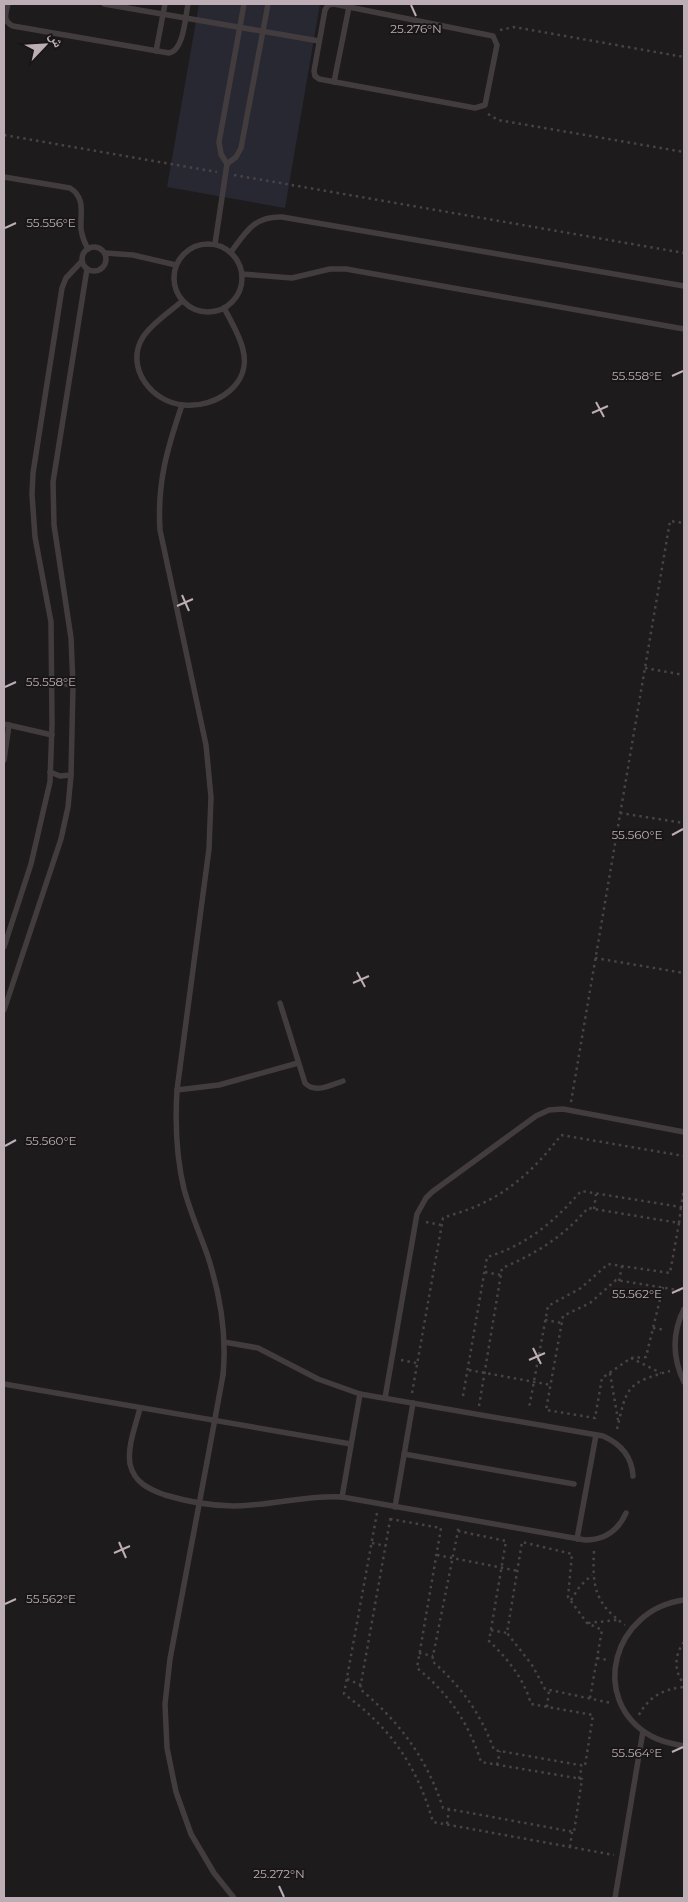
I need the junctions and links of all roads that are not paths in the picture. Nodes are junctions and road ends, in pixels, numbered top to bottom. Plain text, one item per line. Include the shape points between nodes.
1 (8, 4) edge
2 (104, 4) edge
3 (165, 4) edge
4 (188, 4) edge
5 (244, 4) edge
6 (268, 4) edge
7 (349, 7) junction
8 (163, 14) junction
9 (185, 18) junction
10 (240, 27) junction
11 (263, 31) junction
12 (319, 41) junction
13 (156, 51) junction
14 (334, 82) junction
15 (227, 164) junction
16 (4, 177) edge
17 (215, 244) junction
18 (88, 249) junction
19 (105, 252) junction
20 (231, 252) junction
21 (82, 261) junction
22 (176, 265) junction
23 (87, 269) junction
24 (242, 274) junction
25 (684, 286) edge
26 (182, 301) junction
27 (224, 308) junction
28 (684, 329) edge
29 (182, 405) junction
30 (52, 684) junction
31 (73, 686) junction
32 (6, 725) edge
33 (52, 735) junction
34 (4, 760) edge
35 (50, 772) junction
36 (71, 775) junction
37 (4, 947) edge
38 (280, 1003) dead end
39 (4, 1010) edge
40 (298, 1063) junction
41 (343, 1081) dead end
42 (177, 1090) junction
43 (684, 1132) edge
44 (684, 1309) edge
45 (224, 1342) junction
46 (684, 1382) edge
47 (4, 1384) edge
48 (360, 1394) junction
49 (385, 1398) junction
50 (411, 1403) junction
51 (140, 1408) junction
52 (596, 1435) junction
53 (351, 1444) junction
54 (404, 1454) junction
55 (633, 1476) dead end
56 (574, 1484) dead end
57 (342, 1497) junction
58 (200, 1503) junction
59 (395, 1507) junction
60 (626, 1513) dead end
61 (577, 1539) junction
62 (684, 1600) edge
63 (643, 1731) junction
64 (684, 1746) edge
65 (234, 1898) edge
66 (615, 1898) edge

1 - 13 lane via 5,17 13,26
2 - 8 lane
3 - 8 lane
4 - 9 lane
5 - 10 lane
6 - 11 lane
7 - 12 lane via 334,4 326,8
7 - 14 lane
7 - 14 lane via 493,36 497,45 487,102 475,108
8 - 9 lane
8 - 13 lane
9 - 10 lane
9 - 13 lane via 176,50 169,53
10 - 11 lane
10 - 15 lane via 219,142
11 - 12 lane
11 - 15 lane via 241,148
12 - 14 lane via 314,73 319,79
15 - 17 lane
16 - 18 lane via 75,191 82,202 82,235
17 - 20 lane
17 - 22 lane via 192,247
18 - 19 lane via 97,247
18 - 21 lane
19 - 22 lane via 133,254
19 - 23 lane via 106,262 101,269
20 - 24 lane
20 - 25 lane via 259,221 282,217
21 - 23 lane
21 - 30 lane via 66,278 62,288 33,473 35,537 51,622
22 - 26 lane via 175,288
23 - 31 lane via 53,482 54,525 68,615
24 - 27 lane via 240,290
24 - 28 lane via 292,278 330,269 346,269
26 - 27 lane via 202,312
26 - 29 lane via 143,337 137,364 140,377 154,393
27 - 29 lane via 244,350 244,366 239,381 229,393 215,400
29 - 42 lane via 163,465 159,514 206,745 211,797 209,849
30 - 31 lane via 63,682
30 - 33 lane
31 - 36 lane
32 - 33 lane
32 - 34 lane
33 - 35 lane
35 - 36 lane via 60,776
35 - 37 lane via 32,864
36 - 39 lane via 61,839
38 - 40 lane
40 - 41 lane via 305,1084 310,1088
40 - 42 lane via 219,1085
42 - 45 lane via 177,1139 184,1187 212,1273 222,1314
43 - 49 lane via 562,1109 549,1110 536,1116 432,1192 421,1206 416,1220
44 - 46 lane via 675,1332 675,1350
45 - 48 lane via 258,1348 318,1380
45 - 58 lane, bridge via 223,1375
47 - 51 lane
48 - 49 lane
48 - 53 lane
49 - 50 lane
50 - 52 lane
50 - 54 lane
51 - 53 lane
51 - 58 lane via 130,1450 130,1466 134,1474 151,1490
52 - 55 lane via 611,1440 624,1451
52 - 61 lane
53 - 57 lane
54 - 56 lane
54 - 59 lane
57 - 58 lane via 318,1496 236,1506
57 - 59 lane
58 - 65 lane via 170,1659 165,1704 167,1748 176,1792 191,1834 214,1873
59 - 61 lane
60 - 61 lane via 610,1534 594,1540
62 - 63 lane via 654,1610 631,1628 622,1644 615,1667 617,1692 622,1705
63 - 64 lane via 662,1742
63 - 66 lane

